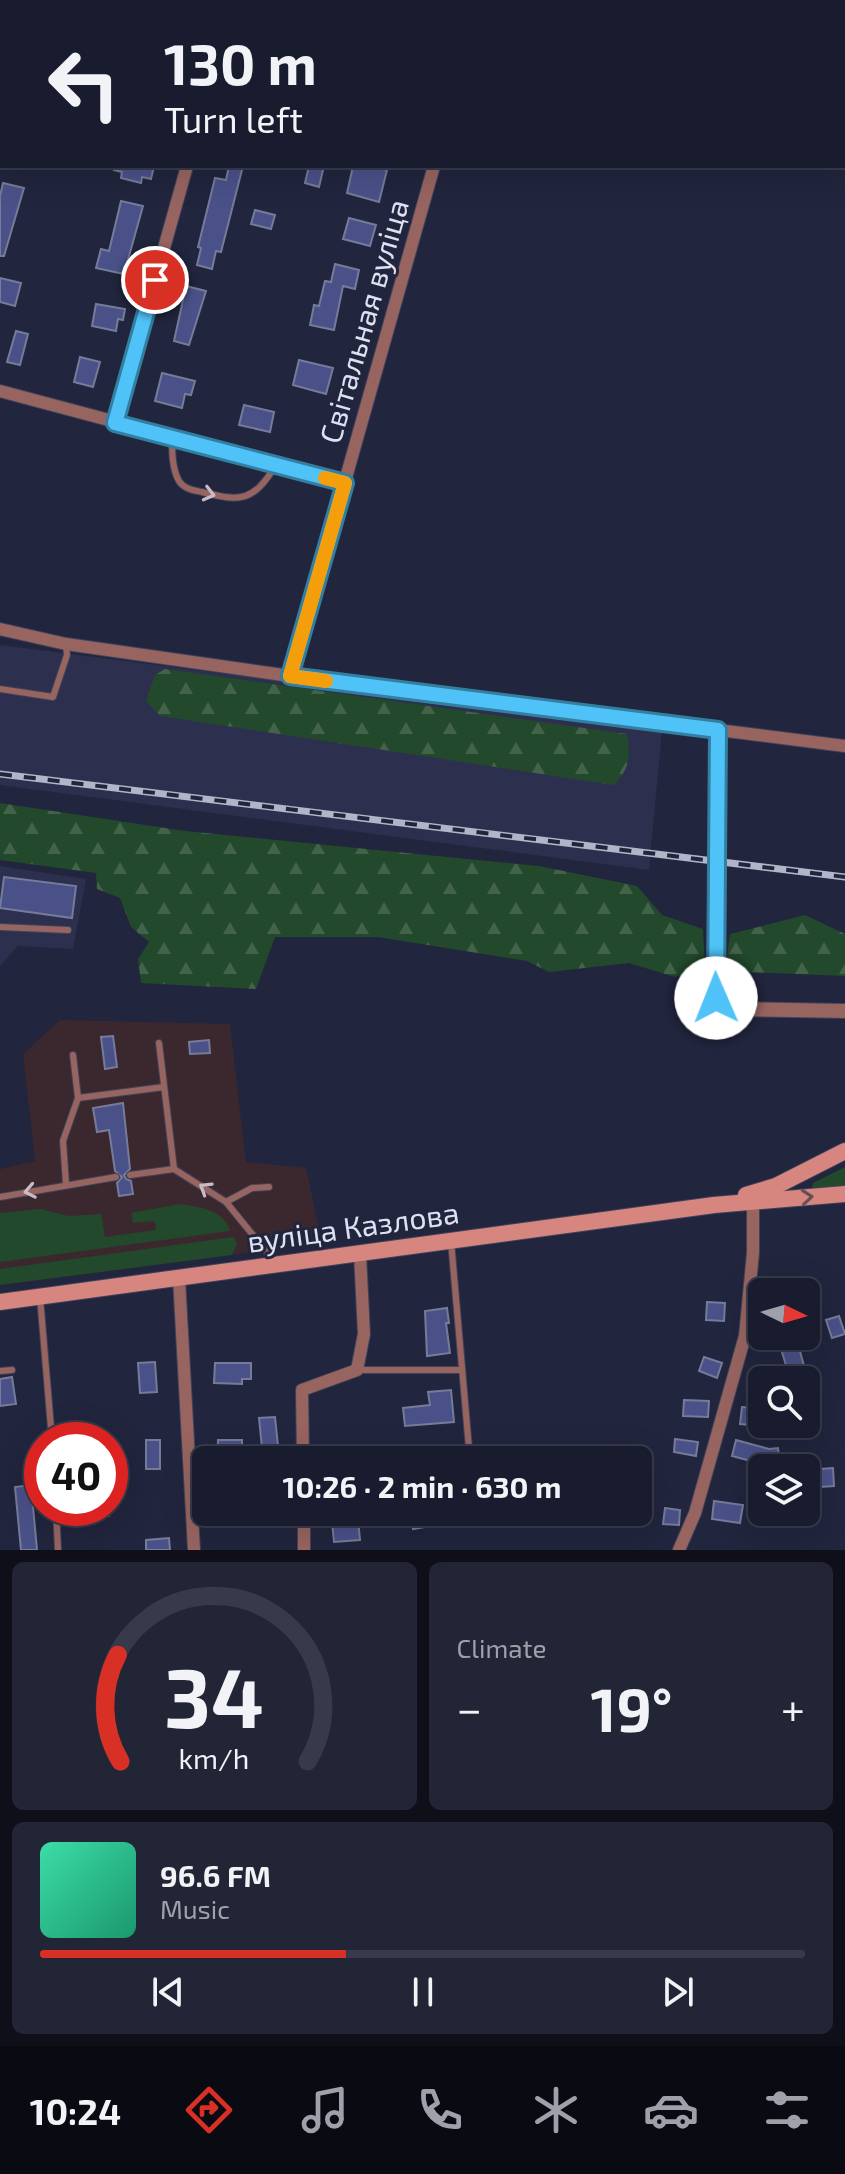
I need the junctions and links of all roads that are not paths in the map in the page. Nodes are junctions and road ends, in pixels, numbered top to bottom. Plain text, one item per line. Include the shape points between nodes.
1 (186, 168) edge
2 (433, 168) edge
3 (0, 391) edge
4 (115, 423) junction
5 (172, 438) junction
6 (276, 465) junction
7 (345, 483) junction
8 (0, 629) edge
9 (66, 644) junction
10 (290, 676) junction
11 (0, 689) edge
12 (718, 730) junction
13 (845, 746) edge
14 (0, 927) edge
15 (68, 930) dead end
16 (845, 1011) edge
17 (159, 1043) dead end
18 (73, 1055) dead end
19 (164, 1087) junction
20 (78, 1098) junction
21 (845, 1151) edge
22 (174, 1169) junction
23 (130, 1175) dead end
24 (116, 1177) dead end
25 (66, 1184) junction
26 (269, 1187) dead end
27 (845, 1194) edge
28 (0, 1197) edge
29 (226, 1202) junction
30 (753, 1202) junction
31 (714, 1205) junction
32 (451, 1241) junction
33 (360, 1254) junction
34 (278, 1264) junction
35 (179, 1278) junction
36 (40, 1297) junction
37 (0, 1302) edge
38 (12, 1370) dead end
39 (357, 1370) junction
40 (461, 1370) junction
41 (0, 1371) edge
42 (50, 1422) edge
43 (303, 1446) edge
44 (469, 1446) edge
45 (57, 1526) edge
46 (304, 1526) edge
47 (58, 1550) edge
48 (194, 1550) edge
49 (304, 1550) edge
50 (679, 1550) edge

1 - 4 street
2 - 7 street, Світальная вуліца
3 - 4 street
4 - 5 street
5 - 6 street
5 -> 6 lane via 176,474 189,489 239,499 257,488
6 - 7 street
7 - 10 street, Світальная вуліца
8 - 9 street
9 - 10 street
9 - 11 lane via 53,697
10 - 12 street
12 - 13 street
12 - 16 street via 718,1002 741,1010
14 - 15 lane
17 - 19 lane
18 - 20 lane
19 - 20 lane
19 - 22 lane
20 - 25 lane via 63,1141
21 - 31 main road via 776,1186
22 - 23 lane
29 -> 22 lane
24 - 25 lane
25 -> 28 lane
26 - 29 lane via 252,1188
30 -> 27 main road
29 - 34 lane
30 - 31 main road
30 - 50 street via 745,1336 695,1513
31 - 32 main road, вуліца Казлова
32 - 33 main road, вуліца Казлова
32 - 40 lane
33 - 34 main road, вуліца Казлова
33 - 39 street via 364,1334
34 - 35 main road, вуліца Казлова
35 - 36 main road, вуліца Казлова
35 - 48 street
36 - 37 main road, вуліца Казлова
36 - 42 lane
38 - 41 lane
39 - 40 lane
39 - 43 street via 302,1390
40 - 44 lane
45 - 47 lane
46 - 49 street

